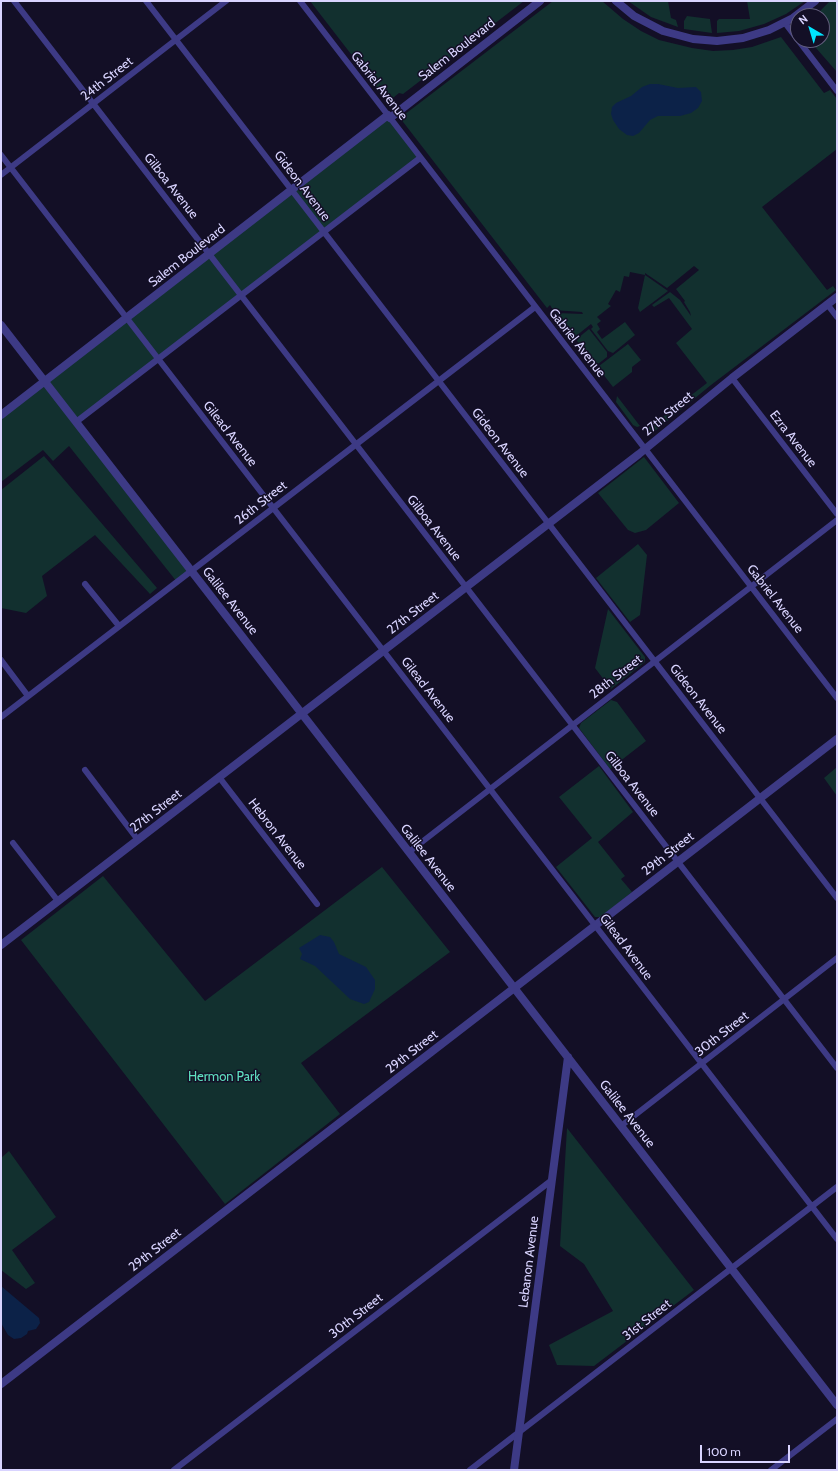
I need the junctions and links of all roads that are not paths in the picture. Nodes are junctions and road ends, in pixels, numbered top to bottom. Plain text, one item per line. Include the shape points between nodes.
1 (14, 1) edge
2 (146, 1) edge
3 (226, 1) edge
4 (300, 1) edge
5 (540, 1) edge
6 (616, 1) edge
7 (816, 1) edge
8 (785, 23) junction
9 (790, 30) edge
10 (176, 40) junction
11 (804, 48) edge
12 (837, 92) edge
13 (93, 104) junction
14 (389, 116) junction
15 (1, 155) edge
16 (420, 158) junction
17 (11, 167) junction
18 (1, 175) edge
19 (291, 190) junction
20 (323, 232) junction
21 (209, 254) junction
22 (241, 295) junction
23 (837, 297) edge
24 (827, 304) junction
25 (535, 306) junction
26 (837, 317) edge
27 (126, 318) junction
28 (1, 325) edge
29 (158, 359) junction
30 (732, 378) junction
31 (44, 381) junction
32 (438, 381) junction
33 (1, 415) edge
34 (76, 422) junction
35 (356, 444) junction
36 (645, 449) junction
37 (273, 508) junction
38 (837, 514) edge
39 (837, 520) edge
40 (549, 524) junction
41 (191, 571) junction
42 (85, 584) dead end
43 (751, 586) junction
44 (466, 587) junction
45 (119, 626) junction
46 (384, 651) junction
47 (1, 660) edge
48 (655, 661) junction
49 (28, 696) junction
50 (837, 698) edge
51 (302, 714) junction
52 (1, 717) edge
53 (572, 725) junction
54 (837, 739) edge
55 (85, 770) dead end
56 (219, 777) junction
57 (490, 789) junction
58 (760, 798) junction
59 (138, 840) junction
60 (13, 843) dead end
61 (408, 852) junction
62 (678, 862) junction
63 (837, 898) edge
64 (58, 901) junction
65 (317, 904) dead end
66 (595, 925) junction
67 (1, 945) edge
68 (837, 958) edge
69 (514, 988) junction
70 (784, 1000) junction
71 (568, 1057) junction
72 (702, 1064) junction
73 (837, 1068) edge
74 (621, 1126) junction
75 (552, 1180) junction
76 (837, 1187) edge
77 (812, 1206) junction
78 (837, 1239) edge
79 (731, 1269) junction
80 (1, 1384) edge
81 (837, 1405) edge
82 (837, 1419) edge
83 (519, 1432) junction
84 (174, 1470) edge
85 (470, 1470) edge
86 (514, 1470) edge
87 (771, 1470) edge

1 - 13 street, Gilboa Avenue
2 - 10 street, Gideon Avenue
3 - 10 street, 24th Street
4 - 14 street, Gabriel Avenue
5 - 14 street, Salem Boulevard
6 - 8 street via 648,24 670,34 694,39 717,41 743,38
7 - 8 street
8 - 9 street
10 - 13 street, 24th Street
10 - 19 street, Gideon Avenue
11 - 12 street
13 - 17 street, 24th Street
13 - 21 street, Gilboa Avenue
14 - 16 street, Gabriel Avenue
14 - 19 street, Salem Boulevard
15 - 17 street, Gilead Avenue
16 - 20 street
16 - 25 street, Gabriel Avenue
17 - 18 street, 24th Street
17 - 27 street, Gilead Avenue
19 - 20 street, Gideon Avenue
19 - 21 street, Salem Boulevard
20 - 22 street
20 - 32 street, Gideon Avenue
21 - 22 street, Gilboa Avenue
21 - 27 street, Salem Boulevard
22 - 29 street
22 - 35 street, Gilboa Avenue
23 - 24 street, 27th Street
24 - 26 street
24 - 30 street, 27th Street
25 - 32 street, 26th Street
25 - 36 street, Gabriel Avenue
27 - 29 street, Gilead Avenue
27 - 31 street, Salem Boulevard
28 - 31 street, Galilee Avenue
29 - 34 street
29 - 37 street, Gilead Avenue
30 - 36 street, 27th Street
30 - 38 street, Ezra Avenue
31 - 33 street, Salem Boulevard
31 - 34 street, Galilee Avenue
32 - 35 street, 26th Street
32 - 40 street, Gideon Avenue
34 - 41 street, Galilee Avenue
35 - 37 street, 26th Street
35 - 44 street, Gilboa Avenue
36 - 40 street, 27th Street
36 - 43 street, Gabriel Avenue
37 - 41 street, 26th Street
37 - 46 street, Gilead Avenue
39 - 43 street, 28th Street
40 - 44 street, 27th Street
40 - 48 street, Gideon Avenue
41 - 45 street, 26th Street
41 - 51 street, Galilee Avenue
42 - 45 street
43 - 48 street, 28th Street
43 - 50 street, Gabriel Avenue
44 - 46 street, 27th Street
44 - 53 street, Gilboa Avenue
45 - 49 street, 26th Street
46 - 51 street, 27th Street
46 - 57 street, Gilead Avenue
47 - 49 street
48 - 53 street, 28th Street
48 - 58 street, Gideon Avenue
49 - 52 street, 26th Street
51 - 56 street, 27th Street
51 - 61 street, Galilee Avenue
53 - 57 street, 28th Street
53 - 62 street, Gilboa Avenue
54 - 58 street, 29th Street
55 - 59 street
56 - 59 street, 27th Street
56 - 65 street, Hebron Avenue
57 - 61 street, 28th Street
57 - 66 street, Gilead Avenue
58 - 62 street, 29th Street
58 - 63 street, Gideon Avenue
59 - 64 street, 27th Street
60 - 64 street
61 - 69 street, Galilee Avenue
62 - 66 street, 29th Street
62 - 70 street, Gilboa Avenue
64 - 67 street, 27th Street
66 - 69 street, 29th Street
66 - 72 street, Gilead Avenue
68 - 70 street, 30th Street
69 - 71 street, Galilee Avenue
69 - 80 street, 29th Street
70 - 72 street, 30th Street
70 - 73 street, Gilboa Avenue
71 - 74 street, Galilee Avenue
71 - 75 street, Lebanon Avenue
72 - 74 street, 30th Street
72 - 77 street, Gilead Avenue
74 - 79 street, Galilee Avenue
75 - 83 street, Lebanon Avenue
75 - 84 street, 30th Street
76 - 77 street, 31st Street
77 - 78 street, Gilead Avenue
77 - 79 street, 31st Street
79 - 81 street, Galilee Avenue
79 - 83 street, 31st Street
82 - 87 street
83 - 85 street, 31st Street
83 - 86 street, Lebanon Avenue

